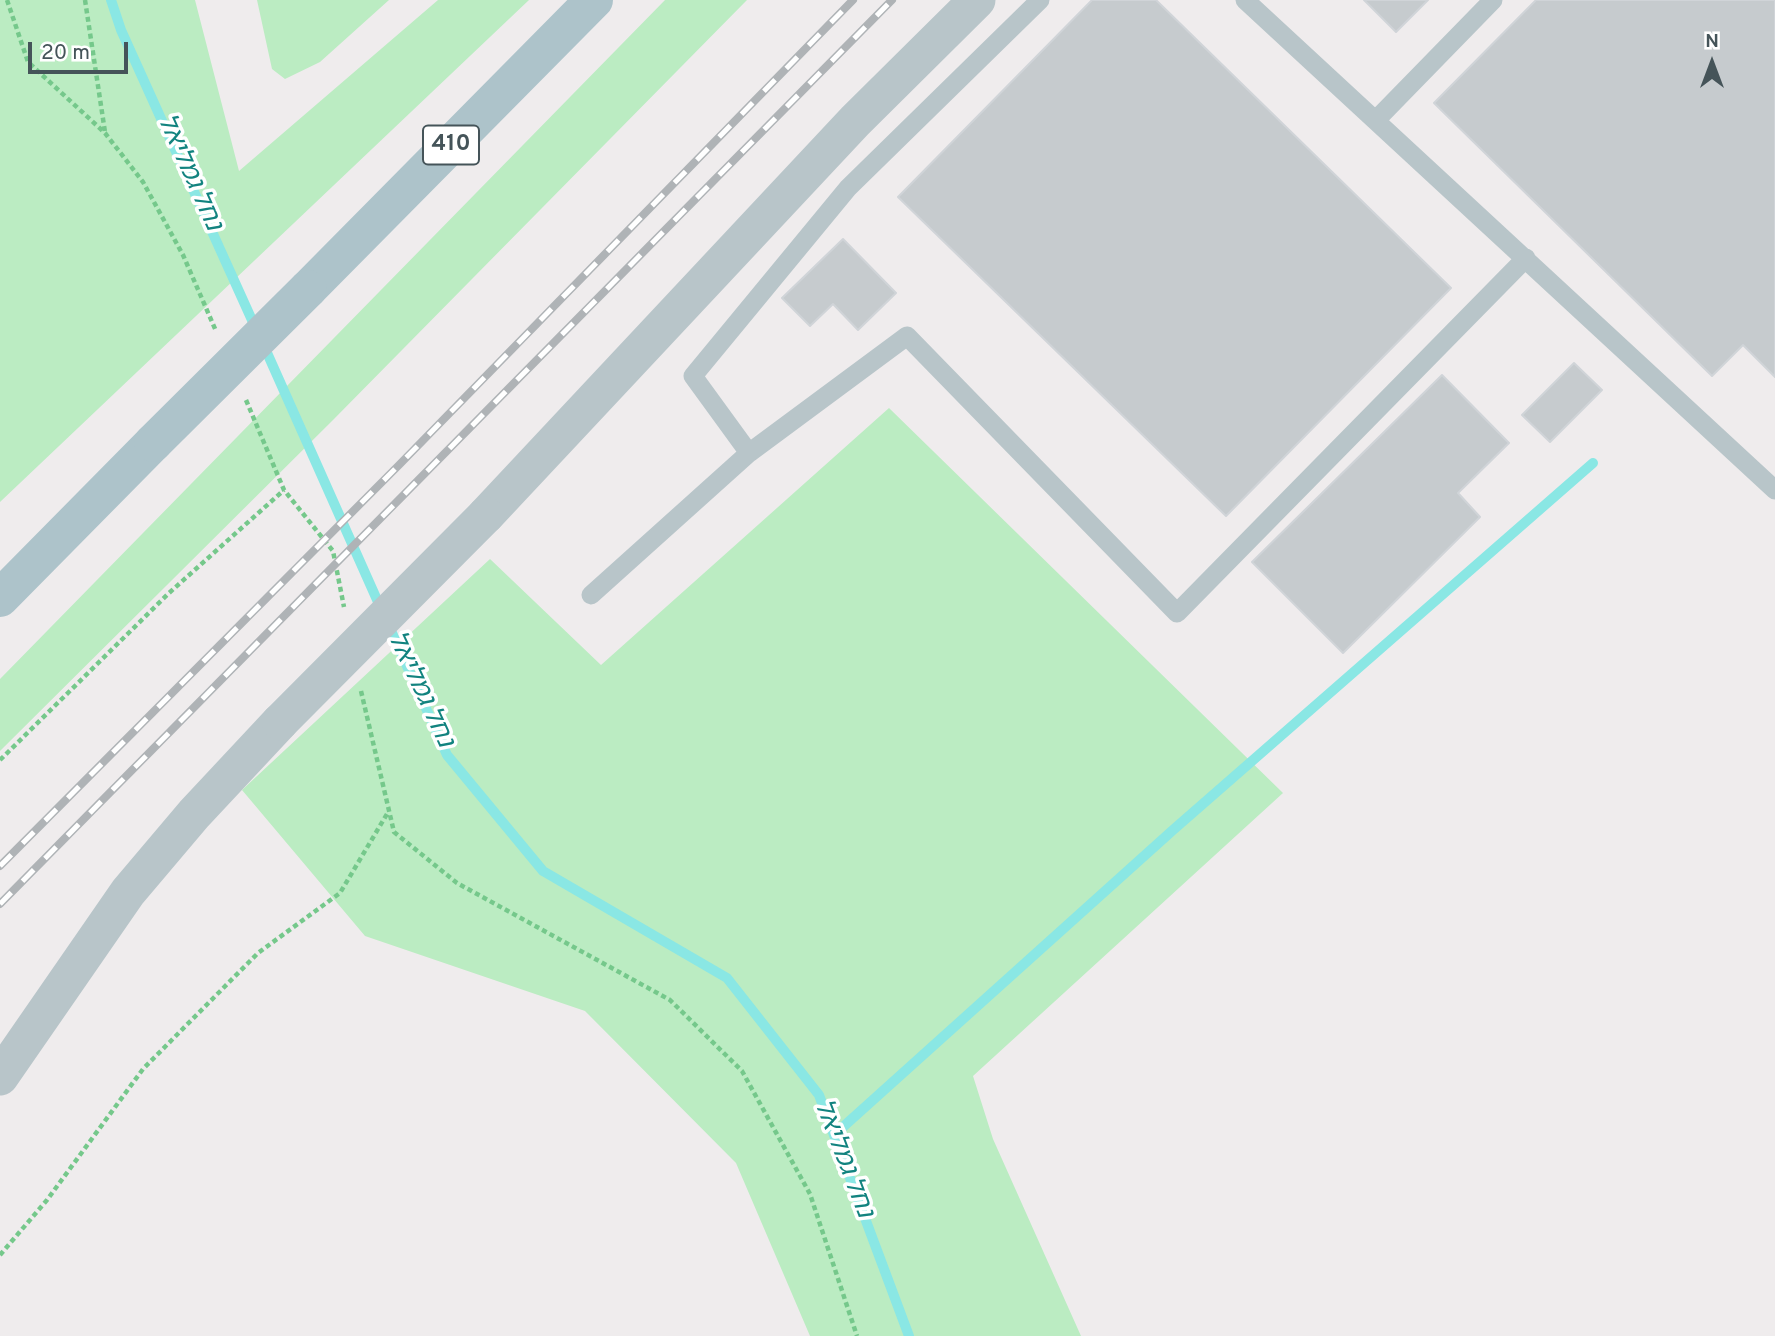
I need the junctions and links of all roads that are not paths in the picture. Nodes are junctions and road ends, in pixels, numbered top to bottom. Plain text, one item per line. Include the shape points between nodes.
1 (594, 0) edge
2 (976, 0) edge
3 (1040, 0) edge
4 (1245, 0) edge
5 (1493, 0) edge
6 (1376, 120) junction
7 (1525, 258) junction
8 (749, 453) junction
9 (1775, 489) edge
10 (591, 595) dead end
11 (0, 598) edge
12 (0, 1077) edge

1 - 11 main road, 410, bridge
2 - 12 street, bridge via 194,814 128,891
3 - 8 lane via 849,188 693,376
4 - 6 lane
5 - 6 lane
6 - 7 lane
7 - 8 lane via 1177,612 907,336
7 - 9 lane
8 - 10 lane

